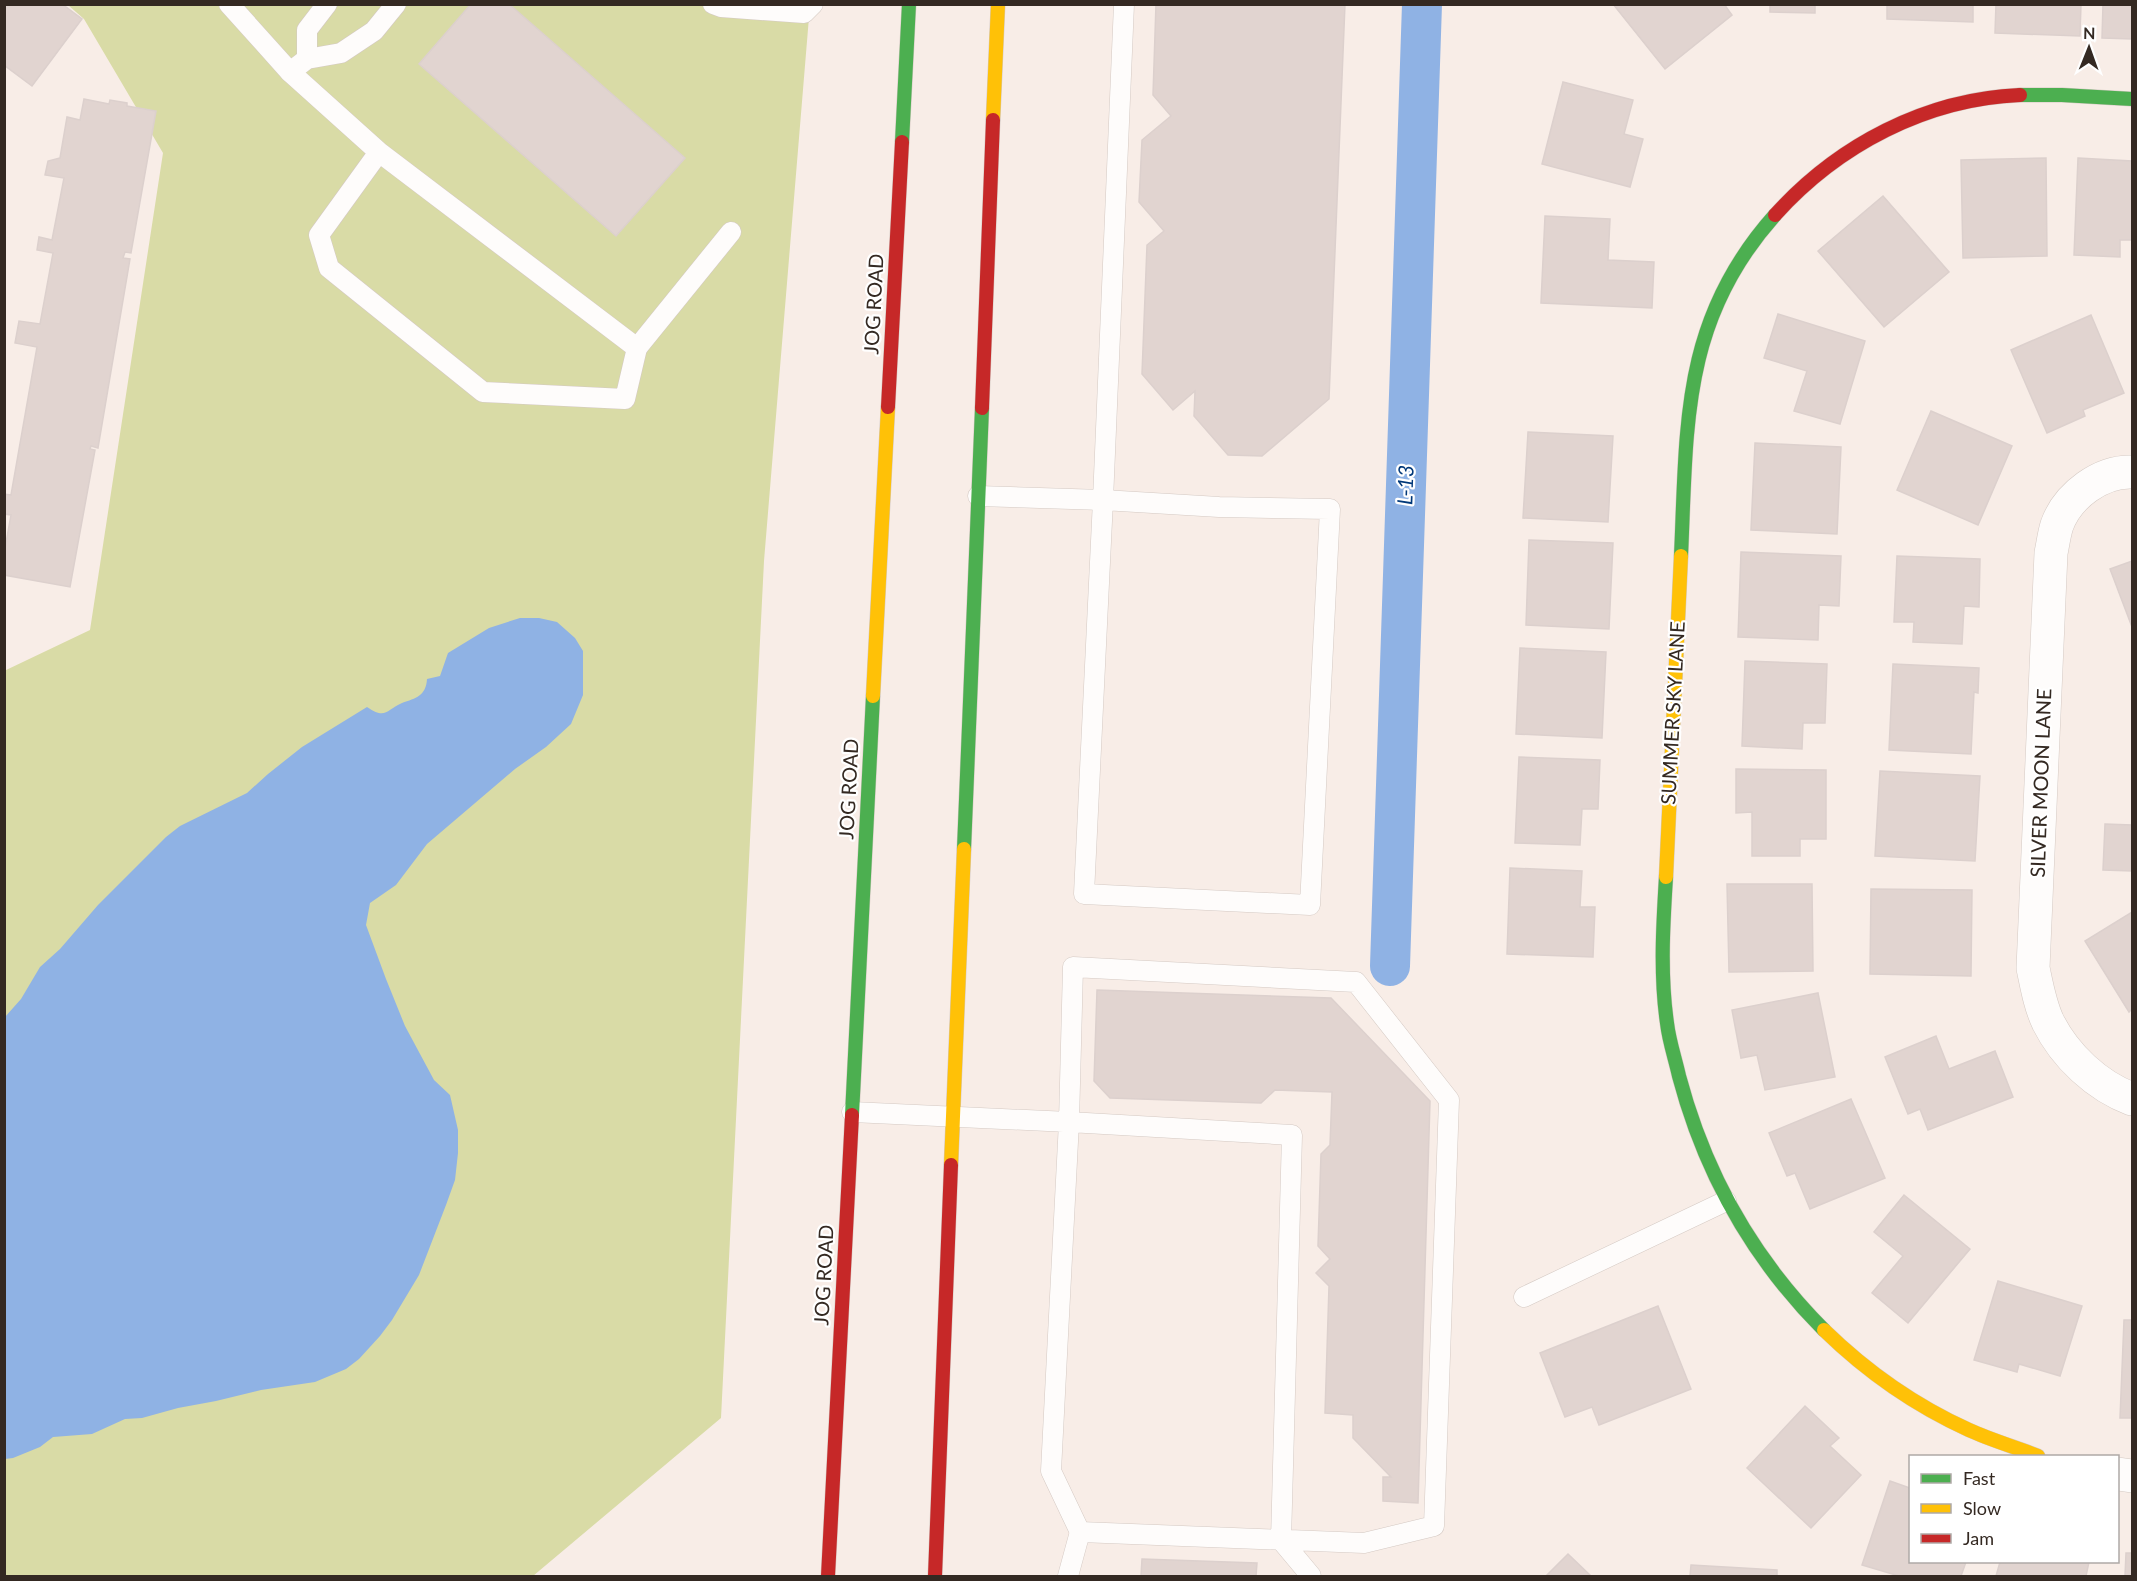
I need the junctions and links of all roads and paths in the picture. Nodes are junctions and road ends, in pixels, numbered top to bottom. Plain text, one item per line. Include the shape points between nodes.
1 (229, 4) edge
2 (327, 4) edge
3 (396, 4) edge
4 (713, 4) edge
5 (813, 4) edge
6 (909, 4) edge
7 (998, 4) edge
8 (1124, 4) edge
9 (308, 59) junction
10 (290, 72) junction
11 (2133, 99) edge
12 (380, 152) junction
13 (731, 232) dead end
14 (637, 348) junction
15 (2133, 472) edge
16 (978, 496) junction
17 (1103, 500) junction
18 (2133, 1099) edge
19 (852, 1112) junction
20 (953, 1116) junction
21 (1069, 1122) junction
22 (1726, 1201) junction
23 (1524, 1297) dead end
24 (2035, 1455) edge
25 (1080, 1532) junction
26 (1281, 1540) junction
27 (828, 1576) edge
28 (935, 1576) edge
29 (1068, 1576) edge
30 (1311, 1576) edge

1 - 10 lane
2 - 9 lane via 307,30
3 - 9 lane via 374,31 342,53
4 - 5 lane via 804,13
6 - 19 main road, JOG ROAD
7 - 16 main road
8 - 17 lane
9 - 10 lane
10 - 12 lane
11 - 22 main road, SUMMER SKY LANE via 2048,94 1992,97 1937,109 1884,129 1836,158 1793,194 1755,237 1714,309 1696,363 1687,418 1663,970 1670,1039 1684,1103
12 - 14 lane
12 - 14 lane via 319,235 329,268 483,392 625,399
13 - 14 lane
15 - 18 street, SILVER MOON LANE via 2119,471 2093,482 2072,500 2057,524 2051,553 2033,968 2038,996 2063,1046 2104,1085
16 - 17 lane
16 - 20 main road
17 - 17 lane via 1084,894 1310,905 1330,509
19 - 20 lane
19 - 27 main road, JOG ROAD
20 - 21 lane
20 - 28 main road
21 - 25 lane via 1051,1471
21 - 26 lane via 1292,1135
21 - 26 lane via 1073,967 1356,982 1449,1100 1434,1526 1364,1543
22 - 23 lane
22 - 24 main road, SUMMER SKY LANE via 1740,1229 1780,1284 1827,1335 1880,1380 1938,1416 2001,1445
25 - 26 lane
25 - 29 lane
26 - 30 lane

